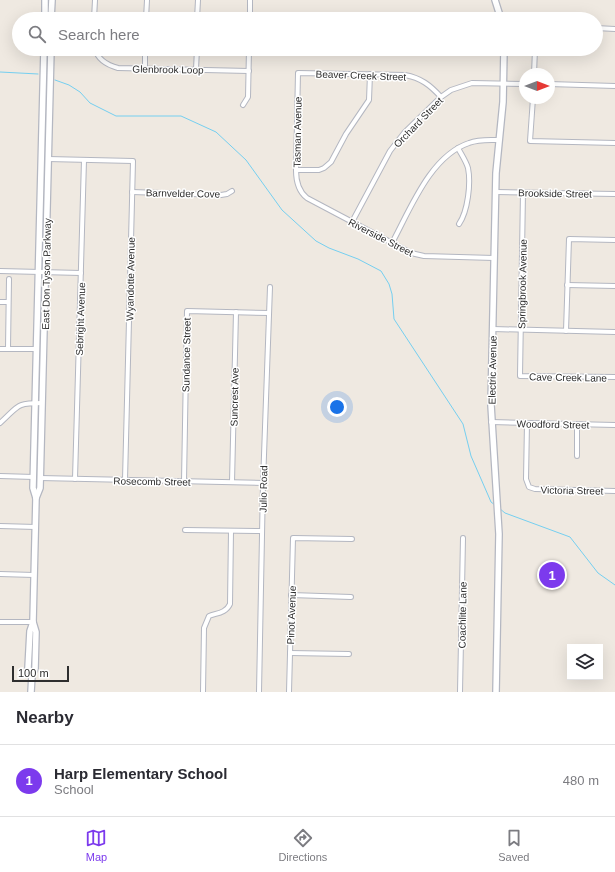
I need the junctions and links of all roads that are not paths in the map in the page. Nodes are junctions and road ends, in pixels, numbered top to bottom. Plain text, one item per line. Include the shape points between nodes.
1 (45, 0) edge
2 (52, 0) edge
3 (95, 0) edge
4 (147, 0) edge
5 (198, 0) edge
6 (250, 0) edge
7 (495, 0) edge
8 (45, 12) edge
9 (51, 12) edge
10 (94, 12) edge
11 (146, 12) edge
12 (197, 12) edge
13 (250, 12) edge
14 (499, 12) edge
15 (603, 28) edge
16 (615, 29) edge
17 (44, 56) edge
18 (51, 56) edge
19 (98, 56) edge
20 (145, 56) edge
21 (196, 56) edge
22 (249, 56) edge
23 (504, 56) edge
24 (535, 56) edge
25 (145, 68) junction
26 (534, 68) edge
27 (196, 69) junction
28 (249, 71) junction
29 (298, 73) joint
30 (370, 74) junction
31 (504, 83) junction
32 (519, 84) edge
33 (555, 84) edge
34 (615, 86) edge
35 (441, 97) junction
36 (533, 104) edge
37 (243, 105) dead end
38 (499, 140) junction
39 (615, 143) edge
40 (458, 148) junction
41 (48, 159) junction
42 (84, 160) junction
43 (296, 170) junction
44 (232, 191) dead end
45 (300, 191) joint
46 (132, 192) junction
47 (496, 192) junction
48 (523, 192) junction
49 (615, 194) edge
50 (352, 222) junction
51 (459, 224) dead end
52 (615, 240) edge
53 (392, 243) junction
54 (494, 258) junction
55 (0, 271) edge
56 (43, 272) junction
57 (81, 273) junction
58 (9, 279) dead end
59 (567, 285) junction
60 (615, 286) edge
61 (270, 287) dead end
62 (0, 302) edge
63 (8, 302) junction
64 (236, 312) junction
65 (269, 313) junction
66 (493, 329) junction
67 (521, 330) junction
68 (566, 331) junction
69 (615, 332) edge
70 (0, 348) edge
71 (8, 348) junction
72 (37, 349) junction
73 (520, 376) joint
74 (615, 378) edge
75 (36, 403) junction
76 (42, 403) junction
77 (492, 422) junction
78 (0, 423) edge
79 (527, 423) junction
80 (577, 424) junction
81 (615, 425) edge
82 (576, 456) dead end
83 (0, 476) edge
84 (34, 476) junction
85 (40, 478) junction
86 (75, 479) junction
87 (125, 480) junction
88 (184, 482) junction
89 (232, 482) junction
90 (263, 483) junction
91 (615, 491) edge
92 (36, 498) junction
93 (0, 526) edge
94 (36, 527) junction
95 (185, 530) dead end
96 (232, 531) junction
97 (262, 531) junction
98 (463, 538) dead end
99 (352, 539) dead end
100 (0, 574) edge
101 (34, 575) junction
102 (291, 595) junction
103 (351, 597) dead end
104 (0, 622) edge
105 (33, 622) junction
106 (290, 653) junction
107 (349, 654) dead end
108 (31, 692) edge
109 (203, 692) edge
110 (259, 692) edge
111 (289, 692) edge
112 (460, 692) edge
113 (496, 692) edge

1 - 8 main road
2 - 9 main road
3 - 10 street
4 - 11 street
5 - 12 street
6 - 13 street
7 - 14 main road
15 - 16 street
17 - 56 main road, East Don Tyson Parkway
18 - 41 main road, East Don Tyson Parkway
19 - 25 street, Glenbrook Loop via 109,66
20 - 25 street
21 - 27 street
22 - 28 street
23 - 31 main road, Electric Avenue
24 - 26 street
25 - 27 street, Glenbrook Loop
27 - 28 street, Glenbrook Loop
28 - 37 street via 248,97
29 - 30 street, Beaver Creek Street
29 - 43 street, Tasman Avenue
30 - 35 street, Beaver Creek Street via 414,76 431,86
30 - 43 street via 369,100 331,162 319,170
31 - 32 street, Orchard Street
31 - 35 street, Orchard Street via 472,83 456,88
31 - 38 main road, Electric Avenue
33 - 34 street
35 - 50 street, Orchard Street via 396,142
36 - 39 street via 530,141
38 - 40 street via 478,140
38 - 47 main road, Electric Avenue
40 - 51 street via 466,164 469,178 465,214
40 - 53 street via 432,172
41 - 42 street, Wyandotte Avenue
41 - 56 main road, East Don Tyson Parkway
42 - 46 street, Wyandotte Avenue via 133,161
42 - 57 street, Sebright Avenue
43 - 45 street, Tasman Avenue
44 - 46 street, Barnvelder Cove via 221,195
45 - 50 street, Riverside Street via 307,198
46 - 87 street, Wyandotte Avenue
47 - 48 street, Brookside Street
47 - 54 main road, Electric Avenue
48 - 49 street, Brookside Street
48 - 67 street, Springbrook Avenue
50 - 53 street, Riverside Street
52 - 59 street via 569,239
53 - 54 street, Riverside Street via 417,256
54 - 66 main road, Electric Avenue
55 - 56 street
56 - 57 street
56 - 72 main road, East Don Tyson Parkway
56 - 76 main road, East Don Tyson Parkway
57 - 86 street, Sebright Avenue
58 - 63 street
59 - 60 street
59 - 68 street
61 - 65 street, Julio Road
62 - 63 street
63 - 71 street
64 - 65 street, Sundance Street
64 - 88 street, Sundance Street via 187,311
64 - 89 street, Suncrest Ave
65 - 90 street, Julio Road
66 - 67 street
66 - 77 main road, Electric Avenue
67 - 68 street
67 - 73 street, Springbrook Avenue
68 - 69 street
70 - 71 street
71 - 72 street
72 - 75 main road, East Don Tyson Parkway
73 - 74 street, Cave Creek Lane
75 - 76 street
75 - 78 street via 18,405
75 - 84 main road, East Don Tyson Parkway
76 - 85 main road, East Don Tyson Parkway
77 - 79 street, Woodford Street
77 - 113 main road, Electric Avenue via 499,519
79 - 80 street, Woodford Street
79 - 91 street, Victoria Street via 526,479 529,487
80 - 81 street, Woodford Street
80 - 82 street
83 - 84 street
84 - 92 main road, East Don Tyson Parkway via 33,488
85 - 86 street, Rosecomb Street
85 - 92 main road, East Don Tyson Parkway
86 - 87 street, Rosecomb Street
87 - 88 street, Rosecomb Street
88 - 89 street, Rosecomb Street
89 - 90 street, Rosecomb Street
90 - 97 street, Julio Road
92 - 94 main road, East Don Tyson Parkway
93 - 94 street
94 - 101 main road, East Don Tyson Parkway
95 - 96 street
96 - 97 street
96 - 109 street via 230,604 224,612 208,616 206,620
97 - 110 street, Julio Road
98 - 112 street, Coachlite Lane
99 - 102 street, Pinot Avenue via 293,538
100 - 101 street
101 - 105 main road, East Don Tyson Parkway
102 - 103 street
102 - 106 street, Pinot Avenue
104 - 105 street
105 - 108 main road, East Don Tyson Parkway via 30,631 28,668 32,675
106 - 107 street
106 - 111 street, Pinot Avenue

